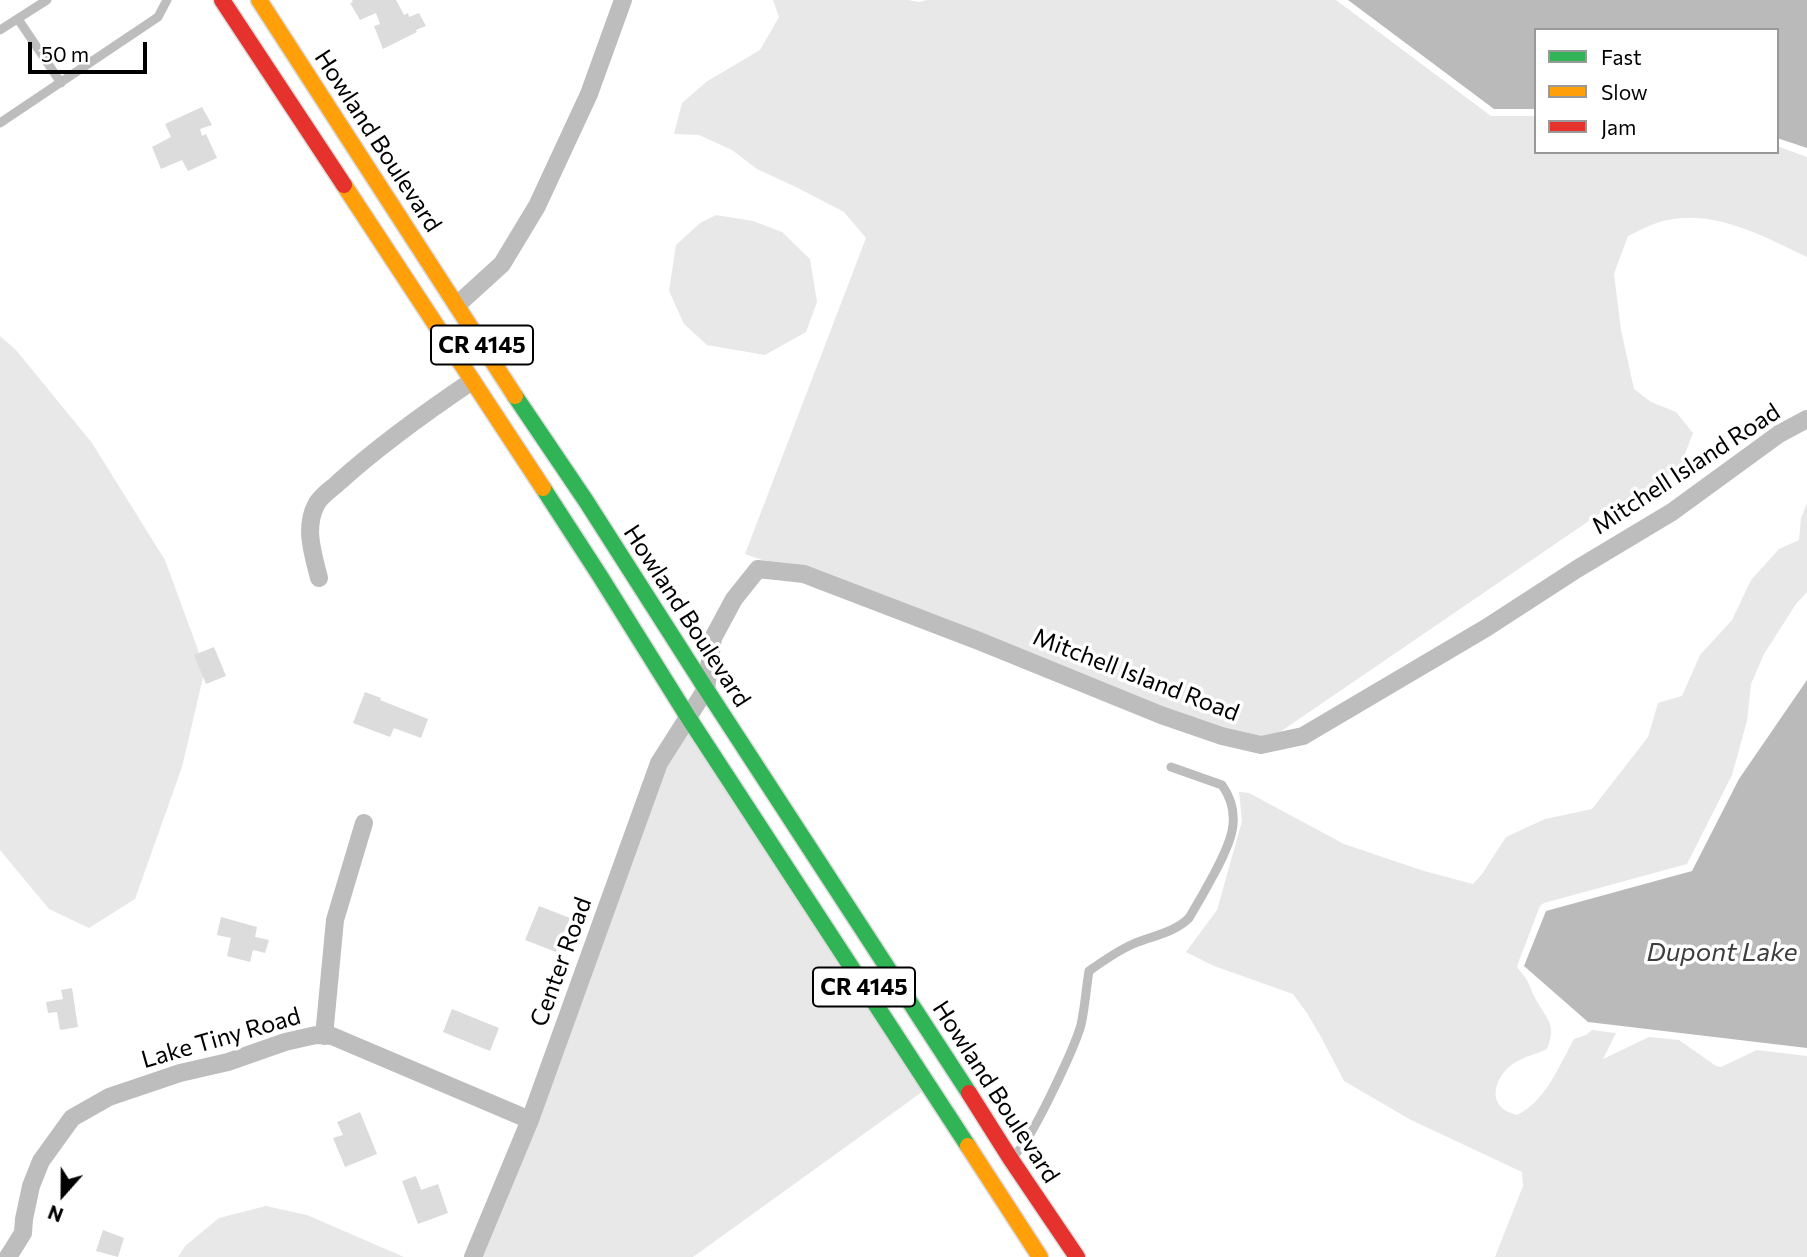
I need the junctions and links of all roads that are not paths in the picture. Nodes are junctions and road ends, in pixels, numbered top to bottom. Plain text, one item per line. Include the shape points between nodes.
1 (47, 0) edge
2 (167, 0) edge
3 (222, 0) edge
4 (259, 0) edge
5 (623, 0) edge
6 (18, 19) junction
7 (0, 30) edge
8 (61, 83) junction
9 (0, 123) edge
10 (457, 305) junction
11 (472, 381) junction
12 (1807, 419) edge
13 (318, 578) dead end
14 (706, 689) junction
15 (688, 717) junction
16 (1171, 767) dead end
17 (364, 823) dead end
18 (324, 1036) junction
19 (530, 1120) junction
20 (1010, 1158) junction
21 (8, 1257) edge
22 (473, 1257) edge
23 (1040, 1257) edge
24 (1077, 1257) edge

1 - 6 lane
2 - 8 lane via 158,17
3 - 11 main road, CR 4145
4 - 10 main road, Howland Boulevard / CR 4145
5 - 10 street via 589,94 537,206 502,264
6 - 7 lane
6 - 8 lane
8 - 9 lane
10 - 14 main road, Howland Boulevard / CR 4145
11 - 13 street via 429,410 316,503 309,523
11 - 15 main road, CR 4145
12 - 14 street, Mitchell Island Road via 1779,434 1672,512 1303,736 1261,745 1222,736 804,575 758,569 734,599 713,638
14 - 15 street, Center Road
14 - 20 main road, Howland Boulevard / CR 4145
15 - 19 street, Center Road via 659,763
15 - 23 main road, CR 4145
16 - 20 lane via 1222,785 1233,818 1226,852 1183,925 1133,944 1089,971 1078,1033 1032,1132
17 - 18 street via 335,920
18 - 19 street, Lake Tiny Road
18 - 21 street, Lake Tiny Road via 285,1042 180,1073 109,1097 72,1118 41,1161 31,1186 23,1233
19 - 22 street, Center Road
20 - 24 main road, Howland Boulevard / CR 4145

